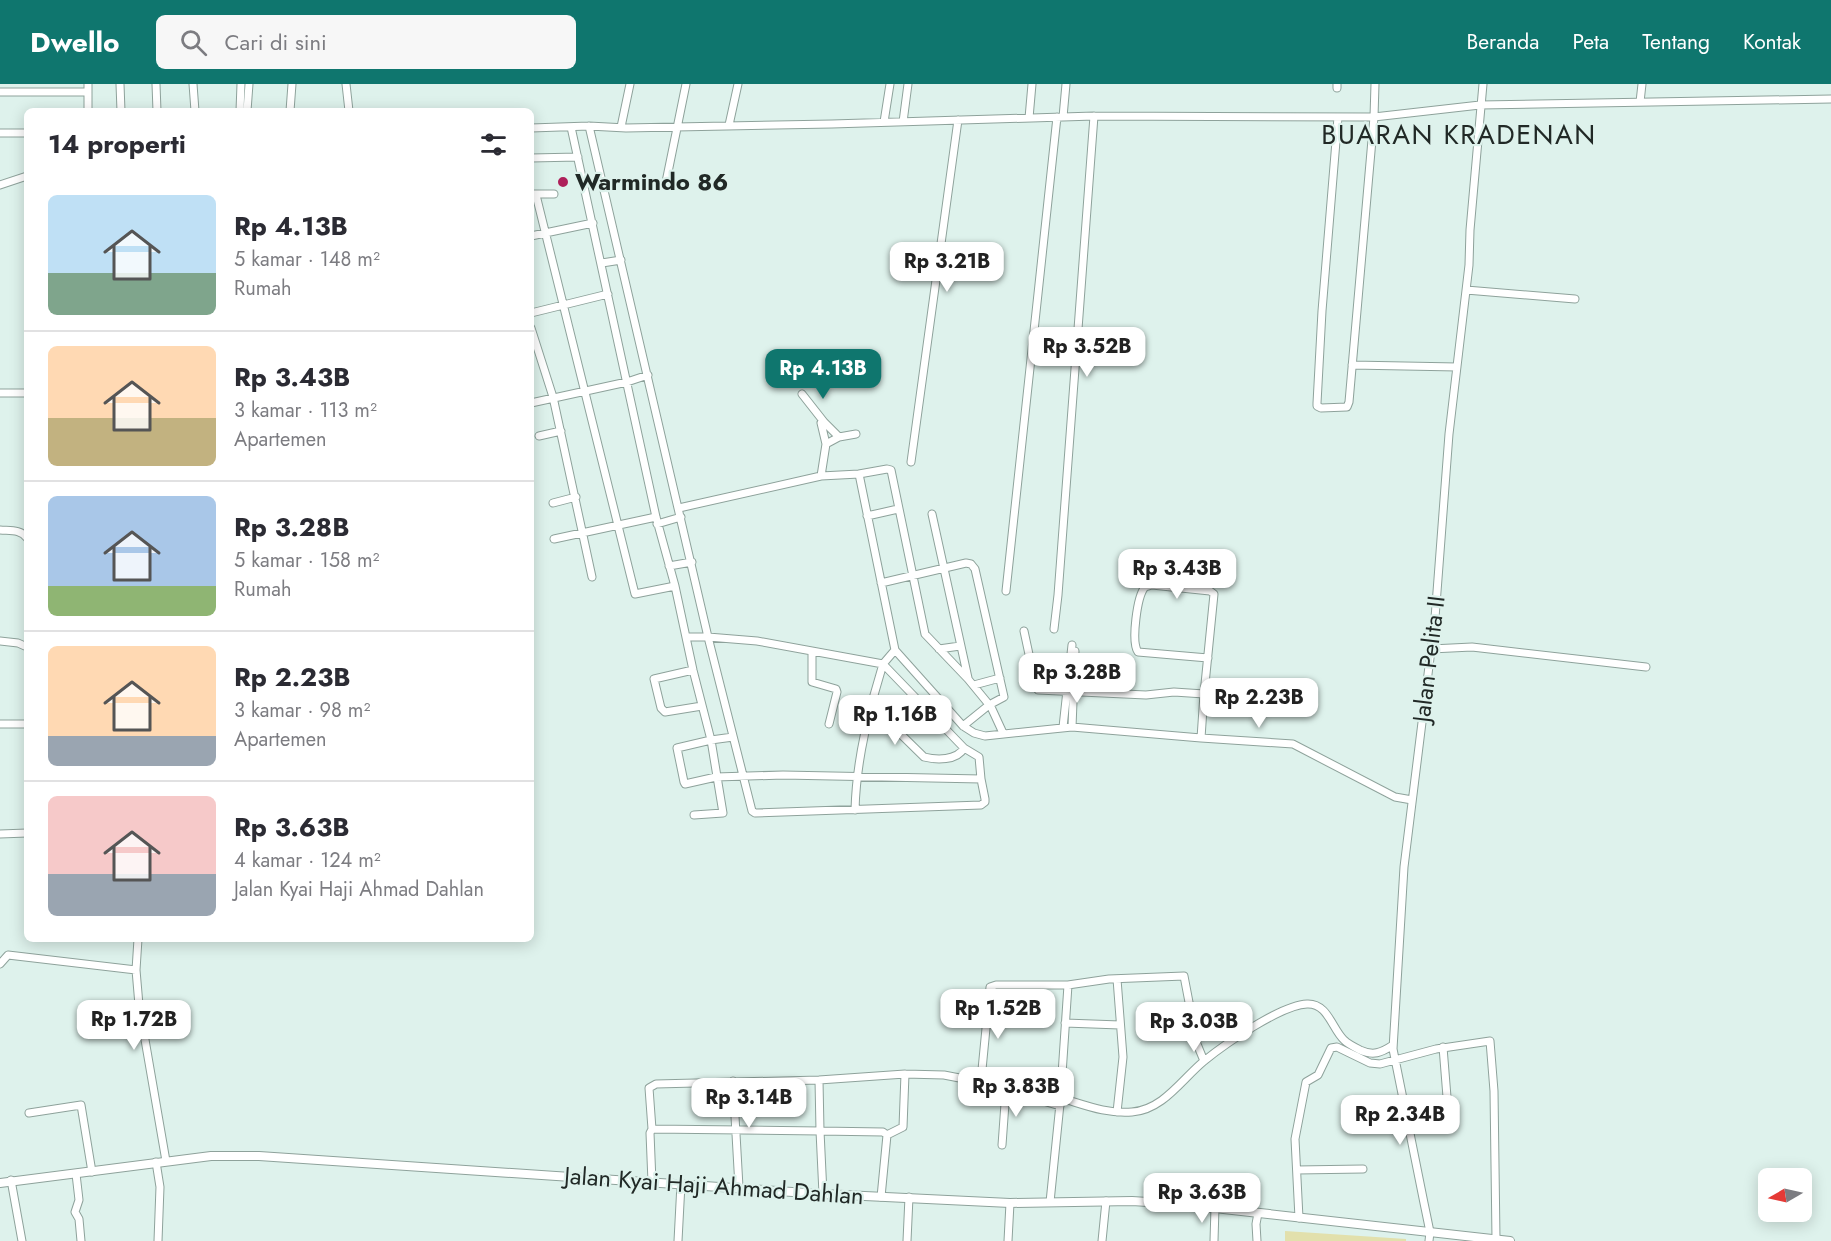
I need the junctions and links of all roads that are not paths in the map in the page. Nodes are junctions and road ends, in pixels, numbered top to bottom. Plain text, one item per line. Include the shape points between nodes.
1 (120, 84) edge
2 (156, 84) edge
3 (193, 84) edge
4 (242, 84) edge
5 (249, 84) edge
6 (292, 84) edge
7 (346, 84) edge
8 (630, 84) edge
9 (686, 84) edge
10 (738, 84) edge
11 (890, 84) edge
12 (908, 84) edge
13 (1032, 84) edge
14 (1066, 84) edge
15 (1375, 84) edge
16 (1483, 84) edge
17 (1642, 84) edge
18 (88, 88) edge
19 (0, 92) edge
20 (245, 97) junction
21 (1831, 99) edge
22 (1642, 102) junction
23 (1480, 105) junction
24 (88, 108) edge
25 (121, 108) edge
26 (157, 108) edge
27 (195, 108) edge
28 (241, 108) edge
29 (247, 108) edge
30 (290, 108) edge
31 (350, 108) edge
32 (1094, 116) junction
33 (1060, 117) junction
34 (1338, 117) junction
35 (1374, 117) junction
36 (1029, 118) junction
37 (958, 120) junction
38 (884, 122) junction
39 (903, 122) junction
40 (729, 125) junction
41 (589, 126) junction
42 (676, 126) junction
43 (571, 127) junction
44 (621, 127) junction
45 (534, 128) edge
46 (0, 133) edge
47 (24, 133) edge
48 (578, 157) junction
49 (534, 158) edge
50 (24, 177) edge
51 (666, 182) dead end
52 (0, 185) edge
53 (554, 194) dead end
54 (534, 195) edge
55 (593, 223) junction
56 (546, 234) junction
57 (534, 236) edge
58 (621, 260) junction
59 (602, 263) junction
60 (1466, 290) junction
61 (608, 294) junction
62 (1575, 299) dead end
63 (564, 306) junction
64 (534, 312) edge
65 (534, 339) edge
66 (1352, 365) junction
67 (1457, 367) junction
68 (648, 375) junction
69 (627, 382) junction
70 (586, 391) junction
71 (0, 393) edge
72 (24, 393) edge
73 (802, 394) dead end
74 (553, 397) junction
75 (534, 402) edge
76 (824, 422) junction
77 (561, 431) junction
78 (856, 434) dead end
79 (539, 436) dead end
80 (839, 437) junction
81 (826, 444) junction
82 (911, 462) dead end
83 (859, 474) junction
84 (821, 476) junction
85 (576, 497) junction
86 (553, 503) dead end
87 (679, 508) junction
88 (898, 509) junction
89 (932, 514) dead end
90 (867, 516) junction
91 (681, 517) junction
92 (657, 521) junction
93 (618, 525) junction
94 (0, 530) edge
95 (583, 532) junction
96 (24, 534) edge
97 (554, 539) dead end
98 (692, 562) junction
99 (669, 566) junction
100 (944, 567) junction
101 (912, 576) junction
102 (592, 577) dead end
103 (881, 583) junction
104 (675, 586) junction
105 (1006, 591) dead end
106 (1054, 629) dead end
107 (1024, 631) dead end
108 (686, 637) junction
109 (708, 637) junction
110 (0, 641) edge
111 (24, 646) edge
112 (960, 646) junction
113 (1073, 648) dead end
114 (939, 649) junction
115 (1431, 650) junction
116 (812, 651) junction
117 (888, 657) junction
118 (1208, 658) junction
119 (1646, 666) dead end
120 (693, 670) junction
121 (1000, 678) junction
122 (968, 679) junction
123 (974, 685) junction
124 (1070, 692) junction
125 (1204, 694) junction
126 (872, 704) junction
127 (989, 705) junction
128 (702, 706) junction
129 (0, 724) edge
130 (24, 724) edge
131 (829, 724) dead end
132 (963, 726) junction
133 (1068, 727) junction
134 (1003, 734) junction
135 (733, 737) junction
136 (1202, 738) junction
137 (711, 740) junction
138 (964, 748) junction
139 (742, 776) junction
140 (716, 777) junction
141 (856, 777) junction
142 (981, 779) junction
143 (1412, 800) junction
144 (855, 810) junction
145 (694, 815) dead end
146 (24, 833) edge
147 (0, 834) edge
148 (138, 942) edge
149 (0, 964) edge
150 (136, 970) junction
151 (1117, 979) junction
152 (1068, 985) junction
153 (1065, 1023) junction
154 (1120, 1025) junction
155 (1344, 1041) junction
156 (1337, 1047) junction
157 (1443, 1047) junction
158 (1394, 1053) junction
159 (1204, 1061) junction
160 (905, 1074) junction
161 (981, 1079) junction
162 (819, 1080) junction
163 (734, 1081) junction
164 (1006, 1090) junction
165 (1447, 1097) dead end
166 (1060, 1102) junction
167 (1117, 1112) junction
168 (29, 1113) dead end
169 (652, 1129) junction
170 (736, 1130) junction
171 (820, 1131) junction
172 (887, 1135) junction
173 (1002, 1144) dead end
174 (166, 1161) junction
175 (156, 1162) junction
176 (1363, 1169) dead end
177 (1297, 1170) junction
178 (92, 1172) junction
179 (76, 1174) junction
180 (11, 1180) junction
181 (652, 1182) junction
182 (0, 1183) edge
183 (738, 1183) junction
184 (681, 1184) junction
185 (822, 1190) junction
186 (882, 1193) junction
187 (1051, 1196) junction
188 (909, 1197) junction
189 (1106, 1201) junction
190 (1010, 1203) junction
191 (1215, 1207) junction
192 (1258, 1213) junction
193 (1299, 1218) junction
194 (1429, 1236) edge
195 (1496, 1239) junction
196 (22, 1241) edge
197 (81, 1241) edge
198 (159, 1241) edge
199 (678, 1241) edge
200 (907, 1241) edge
201 (1008, 1241) edge
202 (1102, 1241) edge
203 (1214, 1241) edge
204 (1257, 1241) edge
205 (1510, 1241) edge

1 - 25 street
2 - 26 street
3 - 27 street
4 - 20 street
5 - 20 street
6 - 30 street
7 - 31 street
8 - 44 street
9 - 42 street
10 - 40 street
11 - 38 street
12 - 39 street
13 - 36 street
14 - 33 street
15 - 35 street
16 - 23 street, Jalan Pelita II
17 - 22 street
18 - 19 street
18 - 24 street
20 - 28 street
20 - 29 street
21 - 22 street
22 - 23 street
23 - 35 street
23 - 60 street, Jalan Pelita II
32 - 33 street
32 - 34 street
32 - 106 street
33 - 36 street
33 - 105 street
34 - 35 street
34 - 66 street via 1318,407 1348,406
35 - 66 street
36 - 37 street
37 - 39 street
37 - 82 street
38 - 39 street
38 - 40 street
40 - 42 street
41 - 43 street
41 - 44 street
41 - 58 street
42 - 44 street
42 - 51 street
43 - 45 street
43 - 48 street
46 - 47 street
48 - 49 street
48 - 55 street
50 - 52 street
53 - 54 street
54 - 56 street
55 - 56 street
55 - 59 street
56 - 57 street
56 - 63 street
58 - 59 street
58 - 68 street
59 - 61 street
60 - 62 street
60 - 67 street, Jalan Pelita II
61 - 63 street
61 - 69 street
63 - 64 street
63 - 70 street
65 - 74 street
66 - 67 street
67 - 115 street, Jalan Pelita II
68 - 69 street
68 - 87 street
69 - 70 street
69 - 92 street
70 - 74 street
70 - 93 street
71 - 72 street
73 - 76 street
74 - 75 street
74 - 77 street
76 - 80 street
76 - 81 street via 821,426
77 - 79 street
77 - 85 street
78 - 80 street
80 - 81 street
81 - 84 street
83 - 84 street
83 - 88 street via 891,470
83 - 90 street
84 - 87 street
85 - 86 street
85 - 95 street
87 - 91 street
88 - 90 street
88 - 101 street
89 - 100 street
90 - 103 street
91 - 92 street
91 - 98 street
92 - 93 street
92 - 99 street
93 - 95 street
93 - 104 street via 635,594
94 - 96 street
95 - 97 street
95 - 102 street
98 - 99 street
98 - 109 street
99 - 104 street
100 - 101 street
100 - 112 street
100 - 121 street via 966,563 975,569
101 - 103 street
101 - 114 street via 925,634
103 - 117 street
104 - 108 street
107 - 124 street via 1036,689
108 - 109 street
108 - 120 street
109 - 116 street
109 - 135 street
110 - 111 street
112 - 114 street
112 - 122 street
113 - 124 street
114 - 122 street
115 - 119 street via 1472,647
115 - 143 street, Jalan Pelita II
116 - 117 street
116 - 131 street via 812,682 837,692
117 - 126 street
117 - 132 street
117 - 138 street
118 - 118 street via 1212,592 1145,587 1139,597 1135,644 1138,652
118 - 125 street
120 - 128 street
120 - 128 street via 654,679 661,708 665,712
121 - 123 street
121 - 127 street via 1004,697
122 - 123 street
123 - 127 street
124 - 125 street
124 - 133 street
125 - 136 street
126 - 138 street via 924,757 951,758
126 - 141 street
127 - 132 street
127 - 134 street
128 - 137 street
129 - 130 street
132 - 134 street via 985,736
133 - 134 street
133 - 136 street
135 - 137 street
135 - 139 street
136 - 143 street via 1293,744 1395,797
137 - 140 street
137 - 140 street via 678,746 677,750 685,784
138 - 142 street via 979,757
139 - 140 street
139 - 141 street
139 - 144 street via 755,813
140 - 145 street via 723,813
141 - 142 street
141 - 144 street
142 - 144 street via 983,804
143 - 158 street, Jalan Pelita II via 1404,867
146 - 147 street
148 - 150 street
149 - 150 street via 8,955
150 - 174 street
151 - 152 street
151 - 154 street
151 - 159 street via 1184,976
152 - 153 street
152 - 161 street via 990,987
153 - 154 street
153 - 166 street
154 - 167 street via 1123,1057
155 - 156 street
155 - 158 street via 1367,1053
155 - 159 street via 1318,1006 1297,1005 1281,1011
156 - 158 street via 1375,1064
156 - 177 street via 1331,1048 1318,1075 1306,1082 1295,1139
157 - 158 street
157 - 165 street
157 - 195 street via 1490,1041
158 - 194 street, Jalan Pelita II
159 - 167 street via 1151,1107
160 - 161 street
160 - 162 street
160 - 172 street via 903,1127
161 - 164 street
161 - 166 street
162 - 163 street
162 - 171 street
163 - 169 street via 651,1085
163 - 170 street
164 - 166 street
164 - 173 street
166 - 167 street
166 - 187 street
168 - 178 street via 81,1105
169 - 170 street
169 - 181 street
170 - 171 street
170 - 183 street
171 - 172 street
171 - 185 street
172 - 186 street
174 - 175 street, Jalan Kyai Haji Ahmad Dahlan
174 - 181 street, Jalan Kyai Haji Ahmad Dahlan via 260,1156
175 - 178 street, Jalan Kyai Haji Ahmad Dahlan
175 - 198 street via 160,1186
176 - 177 street
177 - 193 street
178 - 179 street, Jalan Kyai Haji Ahmad Dahlan
179 - 180 street, Jalan Kyai Haji Ahmad Dahlan
179 - 197 street via 79,1200 75,1212
180 - 182 street, Jalan Kyai Haji Ahmad Dahlan
180 - 196 street
181 - 184 street, Jalan Kyai Haji Ahmad Dahlan
183 - 184 street, Jalan Kyai Haji Ahmad Dahlan
183 - 185 street, Jalan Kyai Haji Ahmad Dahlan
184 - 199 street
185 - 186 street, Jalan Kyai Haji Ahmad Dahlan
186 - 188 street, Jalan Kyai Haji Ahmad Dahlan
187 - 189 street, Jalan Kyai Haji Ahmad Dahlan
187 - 190 street, Jalan Kyai Haji Ahmad Dahlan
188 - 190 street, Jalan Kyai Haji Ahmad Dahlan
188 - 200 street
189 - 191 street, Jalan Kyai Haji Ahmad Dahlan
189 - 202 street
190 - 201 street
191 - 192 street, Jalan Kyai Haji Ahmad Dahlan
191 - 203 street
192 - 193 street, Jalan Kyai Haji Ahmad Dahlan
192 - 204 street
193 - 194 street, Jalan Kyai Haji Ahmad Dahlan
194 - 195 street, Jalan Kyai Haji Ahmad Dahlan
195 - 205 street, Jalan Kyai Haji Ahmad Dahlan

